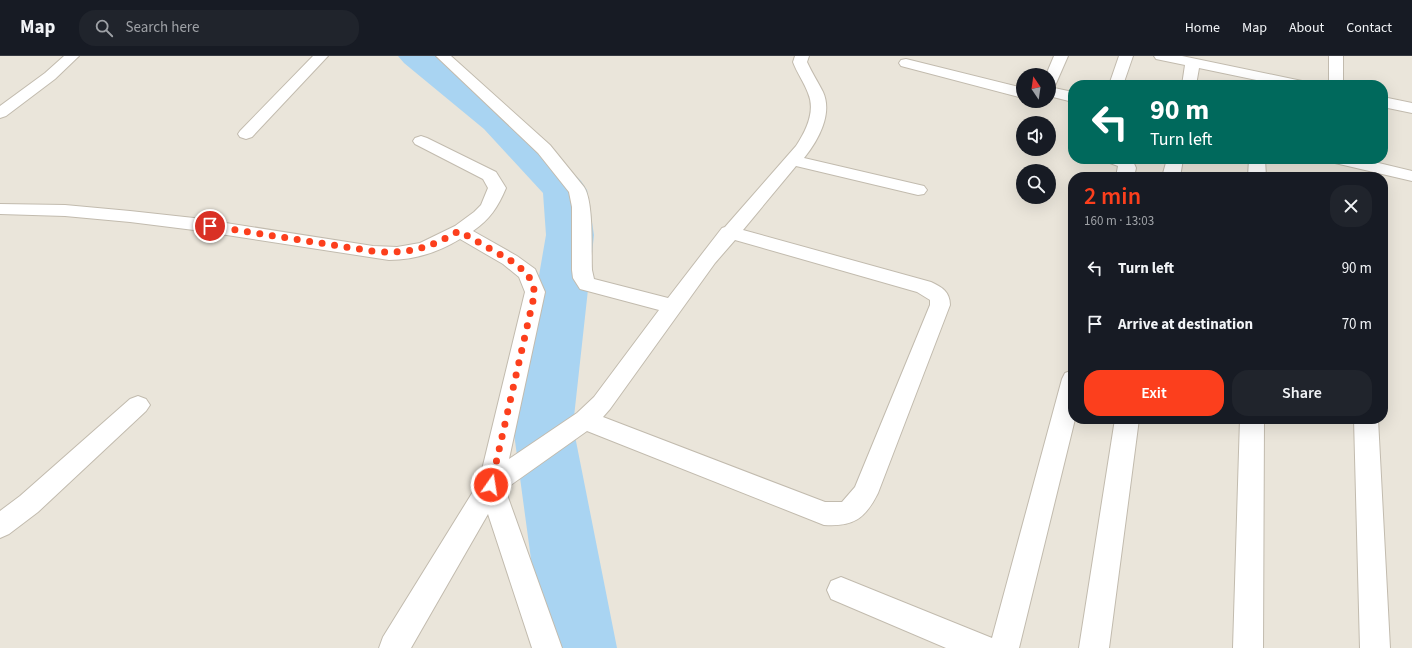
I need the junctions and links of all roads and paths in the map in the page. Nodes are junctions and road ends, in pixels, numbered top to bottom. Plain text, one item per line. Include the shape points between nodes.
1 (72, 56) edge
2 (321, 56) edge
3 (443, 56) edge
4 (802, 56) edge
5 (1061, 56) edge
6 (1126, 56) edge
7 (1161, 56) edge
8 (1336, 56) edge
9 (906, 63) dead end
10 (1193, 63) junction
11 (1056, 68) edge
12 (1118, 80) edge
13 (1190, 80) edge
14 (1258, 80) edge
15 (1336, 80) edge
16 (1016, 91) edge
17 (1056, 92) edge
18 (1068, 95) edge
19 (1388, 103) edge
20 (1412, 108) edge
21 (0, 113) edge
22 (246, 134) dead end
23 (421, 141) dead end
24 (792, 160) junction
25 (1361, 164) edge
26 (1412, 176) edge
27 (918, 190) dead end
28 (0, 209) edge
29 (459, 231) junction
30 (729, 232) junction
31 (673, 307) junction
32 (1068, 398) edge
33 (138, 405) dead end
34 (585, 420) junction
35 (1126, 424) edge
36 (1252, 424) edge
37 (1366, 424) edge
38 (491, 485) junction
39 (0, 526) edge
40 (841, 590) dead end
41 (971, 646) edge
42 (394, 648) edge
43 (547, 648) edge
44 (1004, 648) edge
45 (1094, 648) edge
46 (1248, 648) edge
47 (1375, 648) edge

1 - 21 street via 50,76
2 - 22 street
3 - 31 street via 544,149 578,191 582,270 587,284
4 - 24 street via 800,62 816,94 818,105 813,133
5 - 11 street
6 - 12 street
7 - 10 street
8 - 15 street
9 - 16 street
10 - 13 street
10 - 14 street
17 - 18 street
19 - 20 street
23 - 29 street via 490,176 497,188 490,206 479,218
24 - 27 street
24 - 30 street
25 - 26 street
28 - 29 street via 38,209 148,218 378,252 419,249
29 - 38 street via 510,260 528,274 535,292
30 - 31 street
30 - 34 street via 924,287 940,298 940,305 865,493 855,508 842,514 824,513
31 - 34 street via 602,403
32 - 44 street
33 - 39 street via 29,504
34 - 38 street
35 - 45 street
36 - 46 street
37 - 47 street
38 - 42 street
38 - 43 street
40 - 41 street

